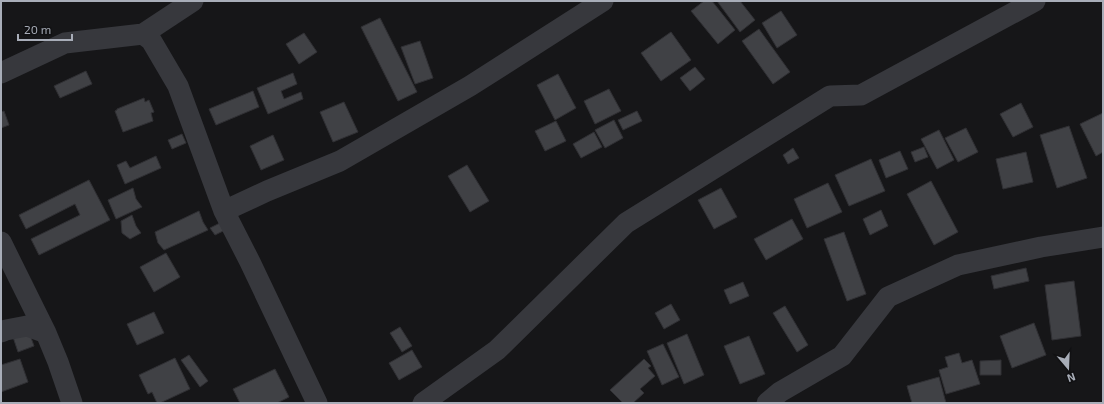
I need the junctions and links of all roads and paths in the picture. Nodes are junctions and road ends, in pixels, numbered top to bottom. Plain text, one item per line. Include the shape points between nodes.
1 (193, 1) edge
2 (603, 1) edge
3 (1035, 1) edge
4 (143, 34) junction
5 (1, 73) edge
6 (224, 211) junction
7 (1103, 237) edge
8 (1, 242) edge
9 (1, 332) edge
10 (46, 333) junction
11 (72, 403) edge
12 (317, 403) edge
13 (423, 403) edge
14 (767, 403) edge

1 - 4 street
2 - 6 street via 470,86 340,161
3 - 13 street via 861,95 830,96 626,223 497,350
4 - 5 street via 66,43
4 - 6 street via 151,40 178,86
6 - 12 street
7 - 14 street via 958,265 888,297 842,356 780,392
8 - 10 street
9 - 10 street via 27,326
10 - 11 street

